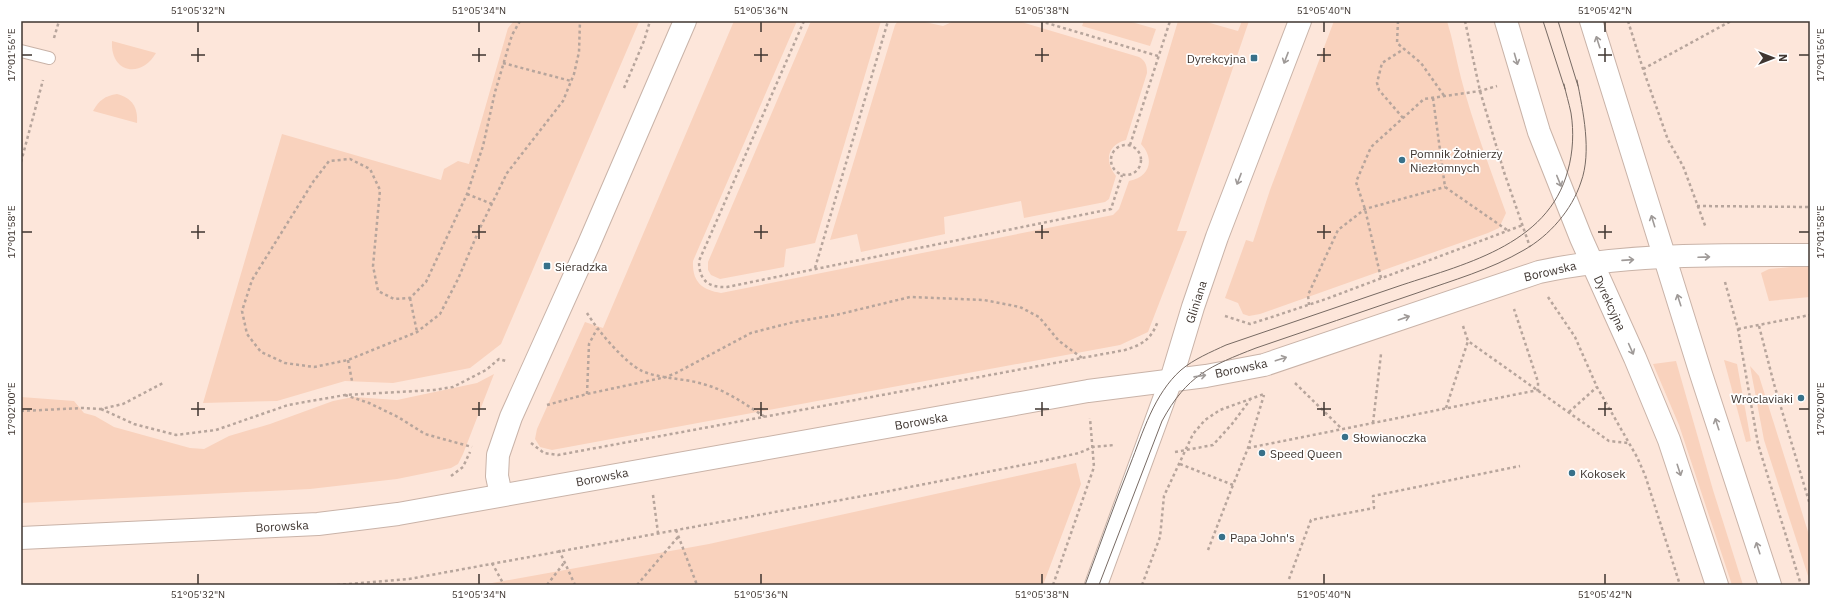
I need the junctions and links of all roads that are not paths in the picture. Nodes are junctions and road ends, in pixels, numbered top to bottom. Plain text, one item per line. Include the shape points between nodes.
1 (685, 21) edge
2 (1300, 21) edge
3 (1506, 21) edge
4 (1592, 21) edge
5 (21, 51) edge
6 (49, 58) road end
7 (1810, 255) edge
8 (1665, 258) junction
9 (1592, 262) junction
10 (1171, 380) junction
11 (501, 495) junction
12 (21, 538) edge
13 (1096, 585) edge
14 (1717, 585) edge
15 (1770, 585) edge

1 - 11 street via 563,304 511,417 498,455 497,476
2 -> 10 street, Gliniana via 1217,237
3 -> 9 street, Dyrekcyjna via 1539,132
8 -> 4 street
5 - 6 lane
8 -> 7 street, Borowska
9 -> 8 street, Borowska
15 -> 8 street
10 -> 9 street, Borowska via 1264,364 1539,272
9 -> 14 street, Dyrekcyjna via 1669,440
10 - 11 street, Borowska via 1088,391
10 - 13 street, Gliniana
11 - 12 street, Borowska via 398,514 318,524

